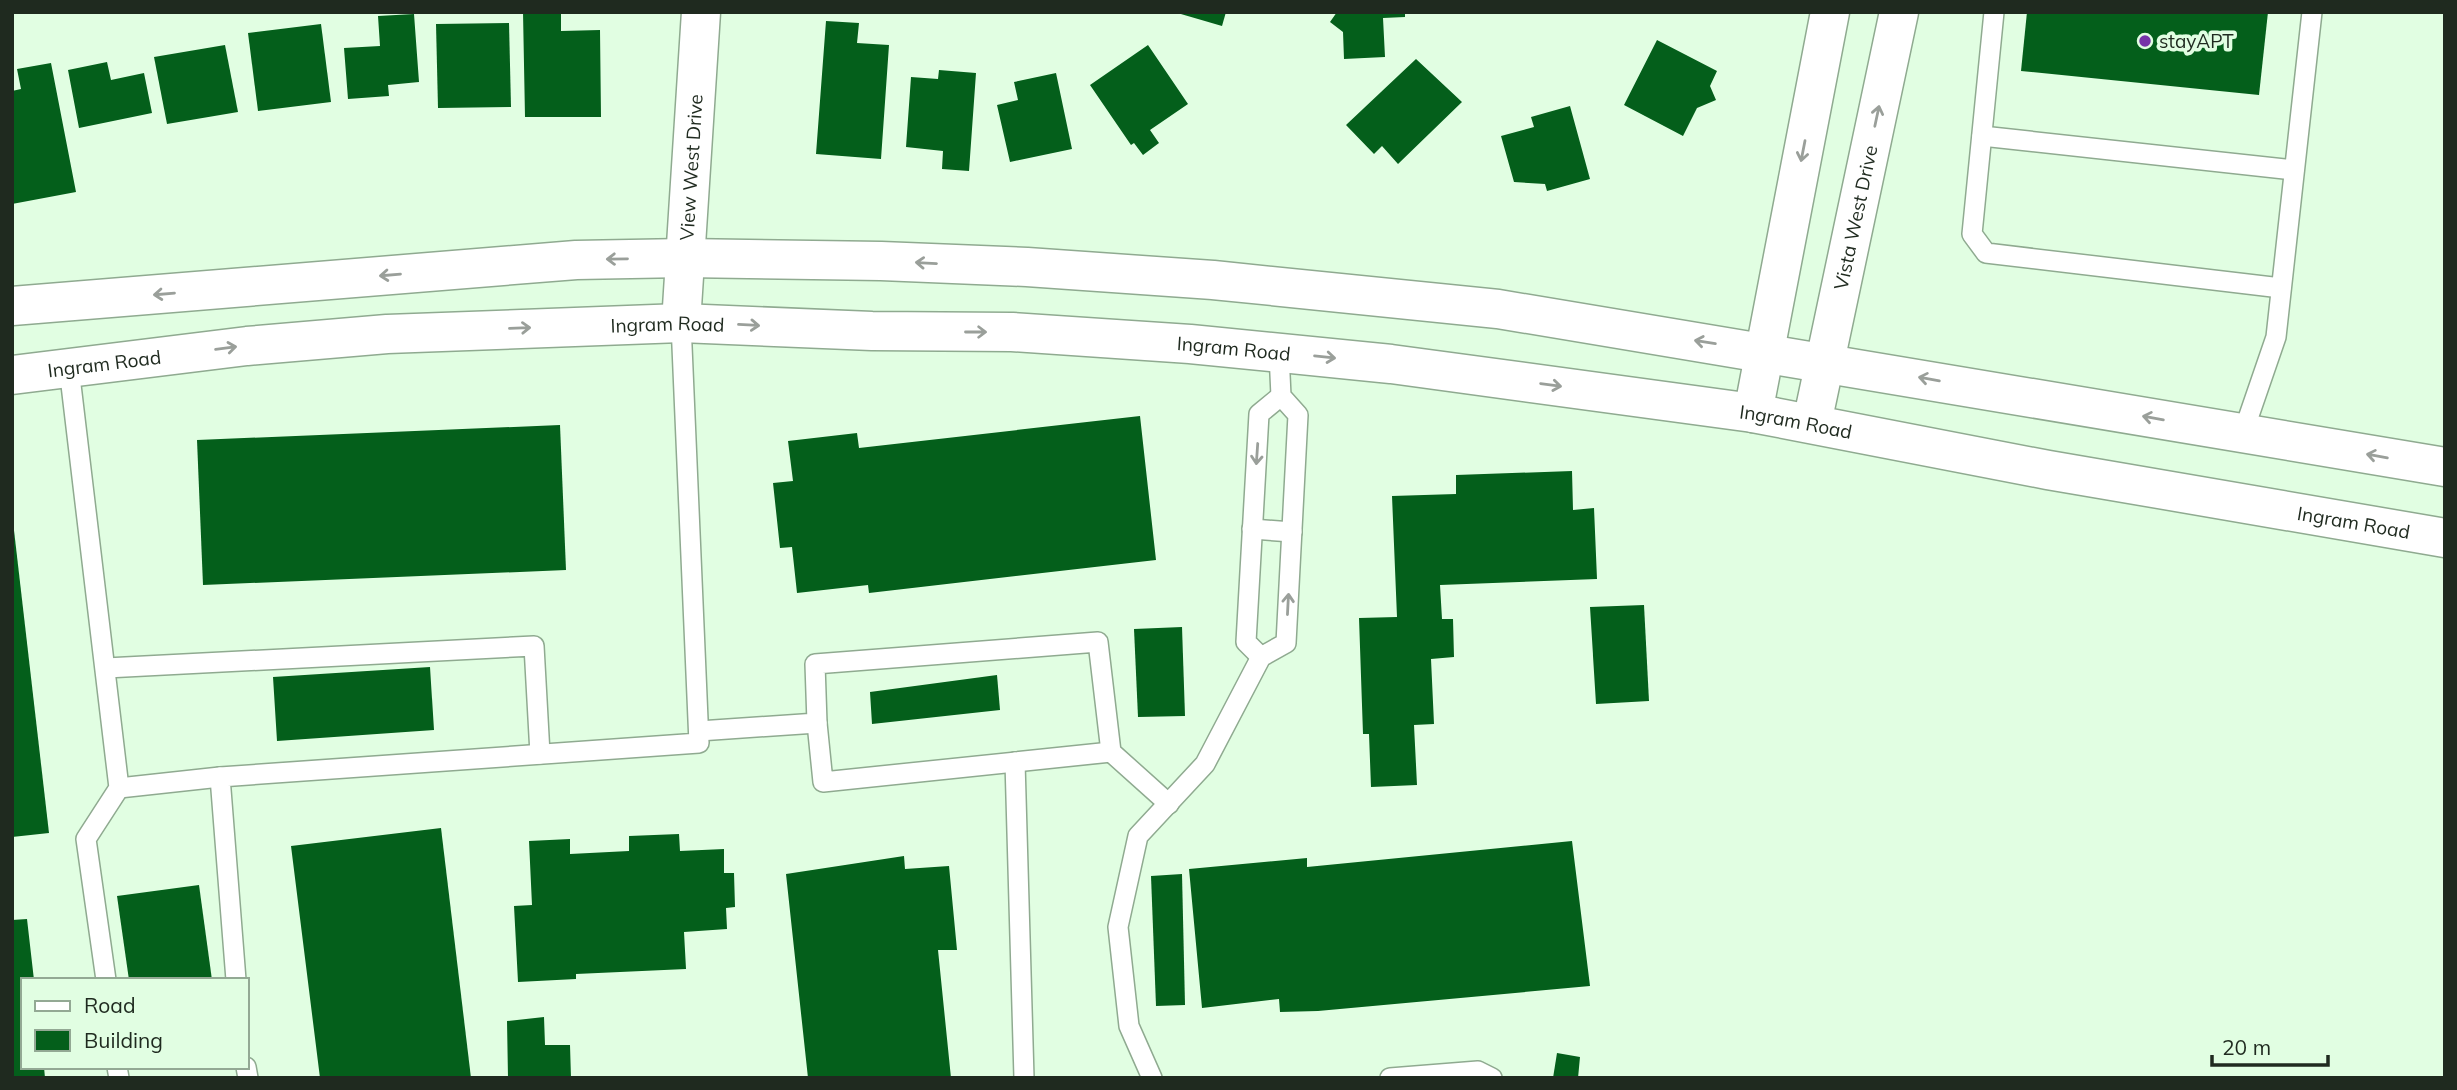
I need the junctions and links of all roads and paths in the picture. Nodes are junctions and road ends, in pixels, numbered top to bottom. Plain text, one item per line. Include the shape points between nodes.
1 (701, 12) edge
2 (1830, 12) edge
3 (1899, 12) edge
4 (1994, 12) edge
5 (2312, 12) edge
6 (1982, 136) junction
7 (2294, 170) junction
8 (685, 258) junction
9 (2281, 288) junction
10 (12, 306) edge
11 (681, 323) junction
12 (1764, 351) junction
13 (1279, 353) junction
14 (1824, 361) junction
15 (69, 368) junction
16 (12, 374) edge
17 (1281, 396) junction
18 (1754, 413) junction
19 (1812, 423) junction
20 (2243, 433) junction
21 (2445, 467) edge
22 (1252, 529) junction
23 (1292, 532) junction
24 (2445, 538) edge
25 (1261, 657) junction
26 (106, 668) junction
27 (817, 723) junction
28 (699, 731) junction
29 (1111, 752) junction
30 (540, 754) junction
31 (1015, 762) junction
32 (220, 776) junction
33 (119, 789) junction
34 (1169, 804) junction
35 (106, 978) edge
36 (236, 978) edge
37 (1024, 1078) edge
38 (1152, 1078) edge
39 (1390, 1078) edge
40 (1492, 1078) edge

1 - 8 main road, View West Drive
2 -> 12 main road
14 -> 3 main road, Vista West Drive
4 - 6 lane
5 - 7 lane
6 - 7 lane
6 - 9 lane via 1972,234 1986,253
7 - 9 lane
8 -> 10 main road via 576,260
8 - 11 main road, View West Drive
12 -> 8 main road via 1498,309 1213,280 895,261
9 - 20 lane via 2276,337
11 -> 13 main road, Ingram Road via 1012,332
15 -> 11 main road, Ingram Road via 247,345 375,335
11 - 28 lane
12 - 14 main road
12 - 18 main road
13 - 17 lane
13 -> 18 main road, Ingram Road
14 - 19 main road, Vista West Drive
20 -> 14 main road
15 - 16 main road, Ingram Road
15 - 26 lane
17 -> 22 lane via 1259,414
17 - 23 lane via 1298,415
18 - 19 main road, Ingram Road
19 - 24 main road, Ingram Road via 2048,470
21 -> 20 main road
22 - 23 lane
22 - 25 lane via 1246,642
25 -> 23 lane via 1286,643
25 - 34 lane via 1205,764
26 - 30 lane via 534,646
26 - 33 lane
27 - 28 lane
27 - 29 lane via 815,664 1098,642
27 - 31 lane via 823,782
28 - 30 lane via 699,743
29 - 31 lane
29 - 34 lane
30 - 32 lane
31 - 37 lane
32 - 33 lane
32 - 36 lane
33 - 35 lane via 86,839
34 - 38 lane via 1138,836 1118,927 1129,1026
39 - 40 lane via 1478,1071

